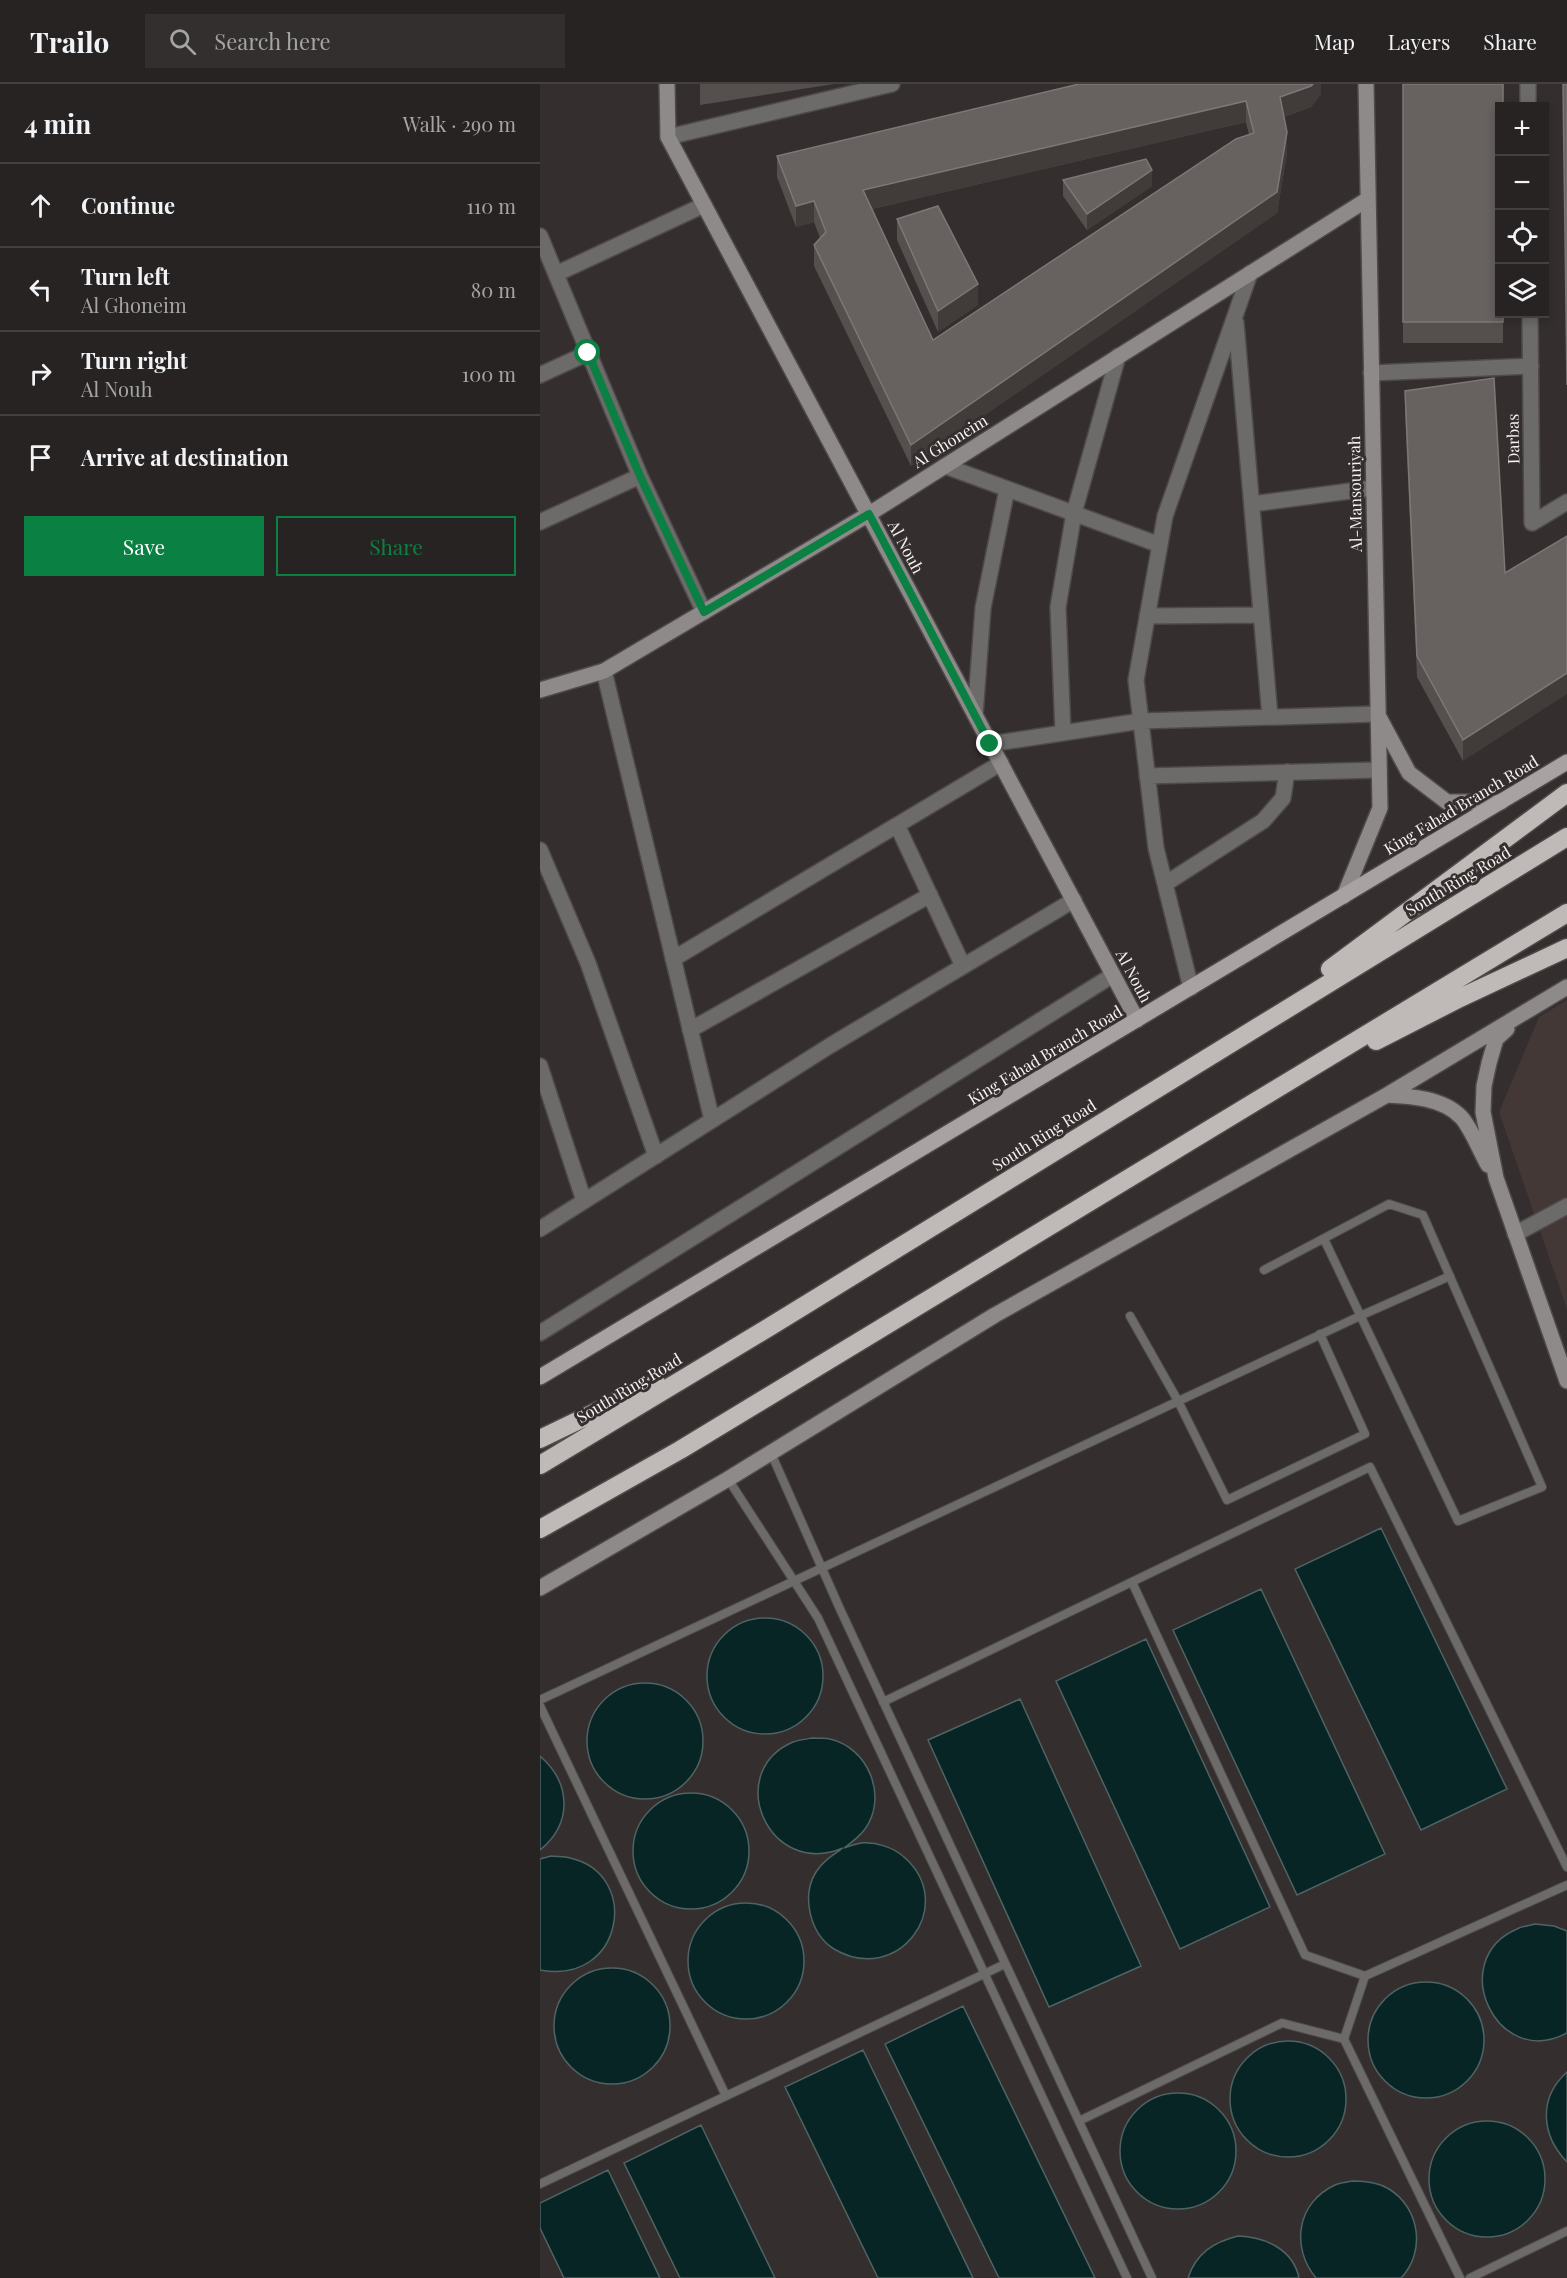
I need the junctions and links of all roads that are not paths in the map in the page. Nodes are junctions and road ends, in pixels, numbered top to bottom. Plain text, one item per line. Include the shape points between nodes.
1 (667, 84) edge
2 (892, 84) edge
3 (1366, 84) edge
4 (1528, 84) edge
5 (1528, 102) edge
6 (668, 137) junction
7 (1368, 199) junction
8 (704, 205) junction
9 (540, 236) edge
10 (1250, 273) junction
11 (556, 274) junction
12 (1236, 315) junction
13 (1530, 318) edge
14 (588, 353) junction
15 (1118, 356) junction
16 (1531, 366) junction
17 (1371, 373) junction
18 (540, 375) edge
19 (945, 466) junction
20 (640, 476) junction
21 (1373, 488) junction
22 (1007, 489) junction
23 (1567, 502) edge
24 (1252, 504) junction
25 (1074, 513) junction
26 (869, 514) junction
27 (540, 522) edge
28 (1160, 545) junction
29 (704, 612) junction
30 (1261, 615) junction
31 (1148, 616) junction
32 (604, 671) junction
33 (540, 690) edge
34 (1377, 714) junction
35 (975, 715) junction
36 (1270, 717) junction
37 (1141, 721) junction
38 (1063, 733) junction
39 (990, 744) junction
40 (1567, 762) edge
41 (1001, 763) junction
42 (1379, 770) junction
43 (1287, 772) junction
44 (1147, 776) junction
45 (1567, 793) edge
46 (1501, 802) junction
47 (897, 825) junction
48 (1567, 837) edge
49 (540, 850) edge
50 (1165, 884) junction
51 (930, 895) junction
52 (1344, 896) junction
53 (1074, 900) junction
54 (1567, 913) edge
55 (1567, 948) edge
56 (673, 959) junction
57 (963, 966) junction
58 (1113, 975) junction
59 (1567, 987) edge
60 (1191, 988) junction
61 (1525, 1013) junction
62 (1137, 1020) junction
63 (1252, 1029) junction
64 (690, 1030) junction
65 (540, 1066) edge
66 (1387, 1095) junction
67 (1240, 1110) junction
68 (712, 1120) junction
69 (656, 1156) junction
70 (1496, 1178) junction
71 (584, 1201) junction
72 (1567, 1206) edge
73 (540, 1229) edge
74 (1515, 1234) junction
75 (1324, 1239) junction
76 (1264, 1270) dead end
77 (1450, 1276) junction
78 (1130, 1316) dead end
79 (1360, 1316) junction
80 (771, 1326) junction
81 (540, 1333) edge
82 (1320, 1334) junction
83 (540, 1377) edge
84 (1567, 1381) edge
85 (1178, 1401) junction
86 (540, 1439) edge
87 (771, 1453) junction
88 (540, 1464) edge
89 (728, 1479) junction
90 (540, 1532) edge
91 (822, 1568) junction
92 (793, 1581) junction
93 (1132, 1582) junction
94 (540, 1588) edge
95 (540, 1700) edge
96 (883, 1702) junction
97 (540, 1706) edge
98 (1567, 1867) edge
99 (1567, 1885) edge
100 (1005, 1964) junction
101 (984, 1974) junction
102 (1365, 1976) junction
103 (1344, 2039) junction
104 (726, 2096) junction
105 (1079, 2121) junction
106 (540, 2184) edge
107 (1567, 2231) edge
108 (1150, 2277) edge
109 (1127, 2278) edge
110 (1460, 2278) edge
111 (1470, 2278) edge

1 - 6 street, Al Nouh
2 - 6 street
3 - 7 street, Al-Mansouriyah
4 - 5 street
6 - 8 street, Al Nouh
7 - 10 street, Al Ghoneim
7 - 17 street, Al-Mansouriyah
8 - 11 street
8 - 26 street, Al Nouh
9 - 11 street
10 - 12 street
10 - 15 street, Al Ghoneim
11 - 14 street
12 - 24 street
12 - 28 street via 1165,516
13 - 16 street, Darbas
14 - 18 street
14 - 20 street
15 - 19 street, Al Ghoneim
15 - 25 street
16 - 17 street
16 - 23 street, Darbas via 1532,523
17 - 21 street, Al-Mansouriyah
19 - 22 street
19 - 26 street, Al Ghoneim
20 - 27 street
20 - 29 street
21 - 24 street
21 - 34 street, Al-Mansouriyah
22 - 25 street
22 - 35 street via 983,608
24 - 30 street
25 - 28 street
25 - 38 street via 1058,607
26 - 29 street, Al Ghoneim
26 - 35 street, Al Nouh
28 - 31 street
29 - 32 street, Al Ghoneim
30 - 31 street
30 - 36 street
31 - 37 street via 1136,680
32 - 33 street, Al Ghoneim
32 - 56 street
34 - 36 street
34 - 42 street, Al-Mansouriyah
34 - 46 street via 1409,773 1447,802
35 - 39 street, Al Nouh
36 - 37 street
37 - 38 street
37 - 44 street
38 - 39 street
39 - 41 street, Al Nouh
40 - 46 main road, King Fahad Branch Road
41 - 47 street
41 - 53 street, Al Nouh
42 - 43 street
42 - 52 street, Al-Mansouriyah via 1380,808
43 - 44 street
43 - 50 street via 1283,798 1263,821
44 - 50 street via 1155,848
45 - 63 highway
46 - 52 main road, King Fahad Branch Road
47 - 51 street
47 - 56 street
48 - 63 highway, South Ring Road
49 - 69 street via 588,963
50 - 60 street
51 - 57 street
51 - 64 street
52 - 60 main road, King Fahad Branch Road
53 - 57 street
53 - 58 street, Al Nouh
54 - 67 highway
55 - 67 highway
56 - 64 street
57 - 68 street
58 - 62 street, Al Nouh
58 - 81 street
59 - 61 street
60 - 62 main road, King Fahad Branch Road
61 - 66 street
61 - 70 street via 1496,1039 1484,1086 1483,1112
62 - 83 main road, King Fahad Branch Road
63 - 80 highway, South Ring Road
64 - 68 street
65 - 71 street
66 - 70 street via 1438,1102 1461,1116
66 - 87 street via 994,1315
67 - 90 highway
68 - 69 street
69 - 71 street
70 - 74 street
71 - 73 street
72 - 74 street
74 - 84 street
75 - 76 lane
75 - 77 lane via 1389,1204 1423,1215
75 - 79 lane
77 - 79 lane
77 - 79 lane via 1542,1487 1458,1521
78 - 85 lane
79 - 82 lane
80 - 86 highway
80 - 88 highway, South Ring Road
82 - 85 lane
82 - 85 lane via 1365,1434 1227,1500
85 - 91 lane
87 - 89 street
87 - 91 lane
89 - 92 lane
89 - 94 street
91 - 92 lane
91 - 96 lane
92 - 95 lane
92 - 101 lane via 818,1618
93 - 96 lane
93 - 98 lane via 1370,1467
93 - 102 lane via 1305,1955
96 - 100 lane
97 - 104 lane
99 - 102 lane
100 - 101 lane
100 - 105 lane
101 - 104 lane
101 - 109 lane
102 - 103 lane
103 - 105 lane via 1282,2022
103 - 110 lane
104 - 106 lane
105 - 108 lane
107 - 111 lane

